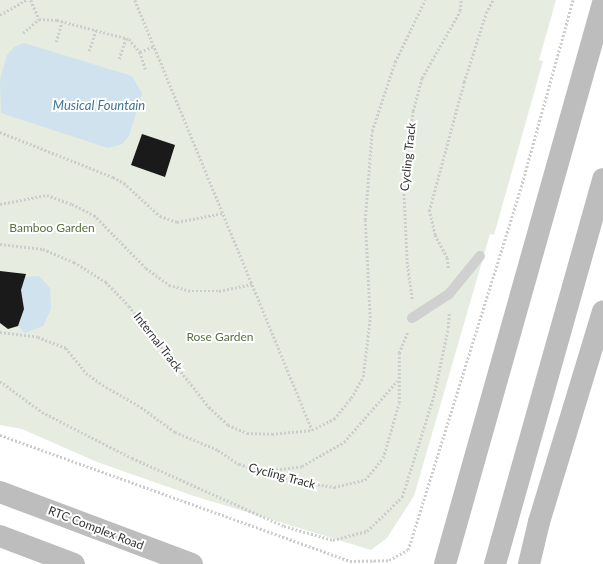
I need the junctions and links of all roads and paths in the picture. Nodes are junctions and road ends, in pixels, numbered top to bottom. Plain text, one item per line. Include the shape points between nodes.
1 (26, 0) edge
2 (31, 0) edge
3 (135, 0) edge
4 (425, 0) edge
5 (461, 0) edge
6 (493, 0) edge
7 (572, 0) edge
8 (603, 3) edge
9 (0, 15) edge
10 (39, 19) junction
11 (62, 21) junction
12 (96, 30) junction
13 (23, 33) dead end
14 (126, 38) junction
15 (56, 42) dead end
16 (154, 46) junction
17 (89, 51) dead end
18 (140, 52) junction
19 (119, 59) dead end
20 (146, 70) dead end
21 (0, 132) edge
22 (603, 179) edge
23 (0, 204) edge
24 (223, 213) junction
25 (0, 244) edge
26 (480, 256) dead end
27 (252, 284) junction
28 (450, 294) junction
29 (603, 312) edge
30 (412, 318) junction
31 (0, 332) edge
32 (0, 381) edge
33 (397, 381) junction
34 (312, 430) junction
35 (0, 436) edge
36 (262, 472) junction
37 (0, 492) edge
38 (539, 522) junction
39 (0, 536) edge
40 (374, 560) junction
41 (74, 564) edge
42 (192, 564) edge
43 (375, 564) edge
44 (445, 564) edge
45 (495, 564) edge
46 (529, 564) edge
47 (537, 564) edge

1 - 9 path
2 - 10 path
3 - 16 path
4 - 34 path via 395,62 372,131 365,220 370,318 363,377 351,398 334,419
5 - 30 path, Cycling Track via 460,11 422,78 413,111 403,180
6 - 28 path via 486,13 464,82 429,211 435,235 447,258
7 - 40 path via 521,187 408,550 389,560
8 - 44 main road
10 - 11 path
10 - 13 path
11 - 12 path
11 - 15 path
12 - 14 path
12 - 17 path
14 - 18 path via 130,39
14 - 19 path
16 - 18 path
16 - 24 path
18 - 20 path
21 - 24 path via 113,177 124,183 160,216 177,222
22 - 45 main road
23 - 27 path via 47,195 72,204 94,215 146,268 169,285 192,290 219,291
24 - 27 path
25 - 34 path, Internal Track via 43,250 74,262 106,282 129,306 209,407 228,425 247,433 272,434
26 - 28 lane
27 - 34 path
28 - 30 lane
28 - 32 path via 448,328 434,395 402,497 367,531 333,540 284,526 132,458 42,412
29 - 38 main road
30 - 33 path, Cycling Track via 399,353
31 - 36 path, Cycling Track via 38,337 66,348 86,373 175,432 218,450 239,464
33 - 36 path via 344,442 302,466
33 - 36 path, Cycling Track via 399,403 391,437 383,458 365,480 349,485 318,486
35 - 40 path via 350,561
37 - 42 main road, RTC Complex Road
38 - 46 main road
38 - 47 main road
39 - 41 main road
40 - 43 path

